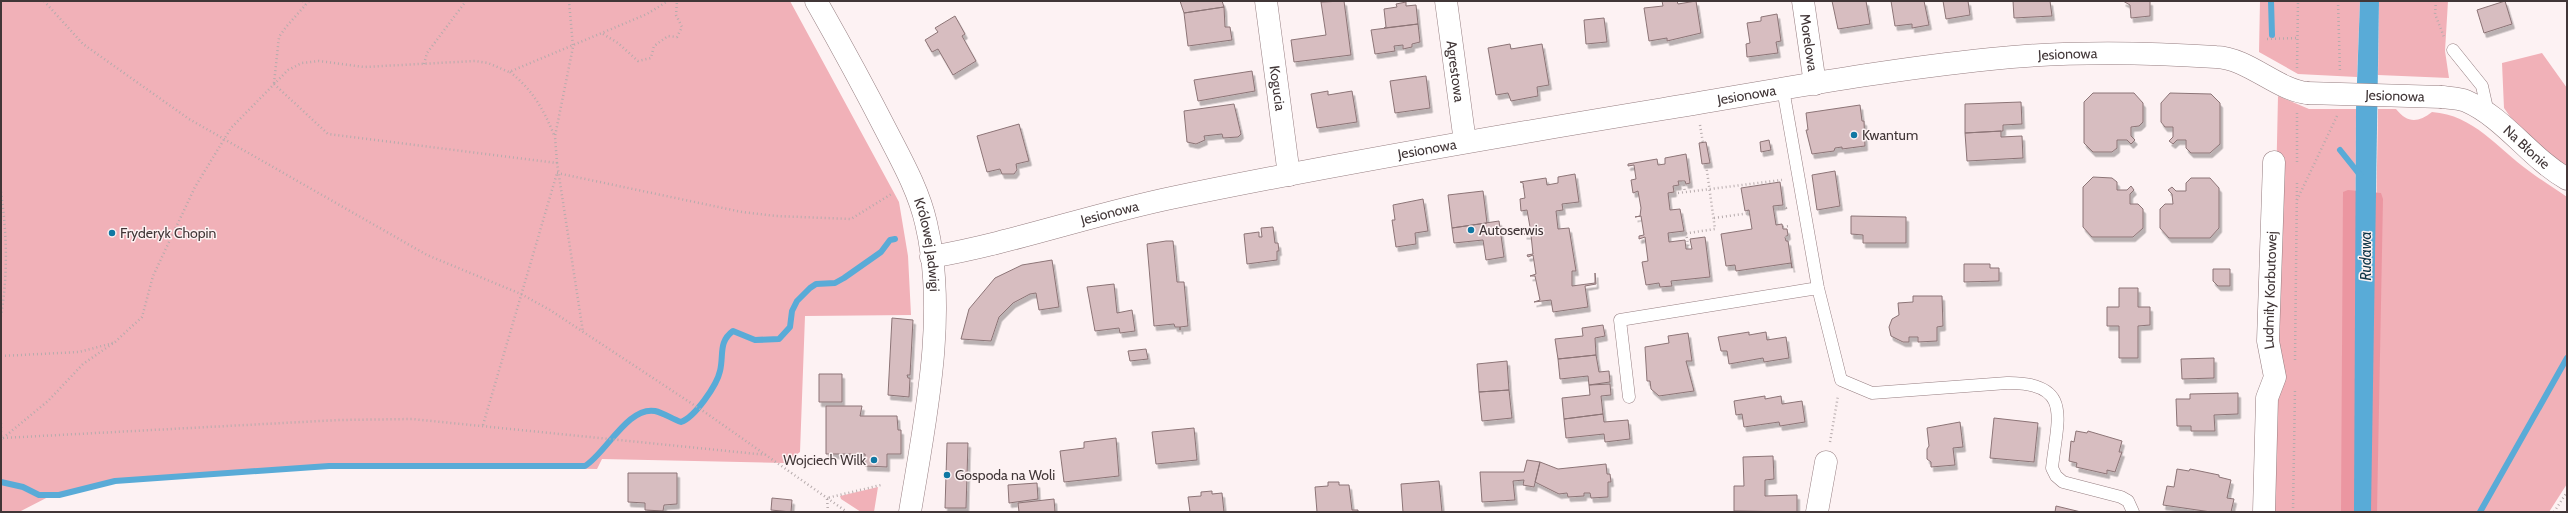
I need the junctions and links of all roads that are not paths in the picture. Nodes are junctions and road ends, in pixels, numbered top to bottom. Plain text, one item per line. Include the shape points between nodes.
1 (816, 1) edge
2 (1266, 1) edge
3 (1446, 1) edge
4 (1803, 1) edge
5 (2452, 50) dead end
6 (1815, 84) junction
7 (1783, 89) junction
8 (2488, 114) junction
9 (1464, 142) junction
10 (2274, 162) dead end
11 (1289, 175) junction
12 (2567, 179) edge
13 (931, 257) junction
14 (1818, 288) junction
15 (1629, 397) dead end
16 (1826, 462) road end
17 (910, 512) edge
18 (1817, 512) edge
19 (2133, 512) edge
20 (2264, 512) edge

1 - 13 street, Królowej Jadwigi via 860,79 908,173 926,224
2 - 11 street, Kogucia
3 - 9 street, Agrestowa
4 - 6 street, Morelowa
5 - 8 lane via 2482,86
6 - 7 street, Jesionowa
6 - 8 street, Jesionowa, bridge via 1992,58 2090,54 2222,57 2273,78 2301,93 2442,97 2465,100
7 - 9 street, Jesionowa
7 - 14 lane
8 - 12 street, Na Błonie via 2532,154
9 - 11 street, Jesionowa
10 - 20 street, Ludmiły Korbutowej via 2268,341 2275,377 2267,398
11 - 13 street, Jesionowa via 1168,199 968,251
13 - 17 street, Królowej Jadwigi via 934,286 933,360
14 - 15 lane via 1620,320
14 - 19 lane via 1841,380 1872,393 2007,383 2038,386 2047,391 2059,410 2052,468 2056,476 2063,482 2120,497 2128,501
16 - 18 street

